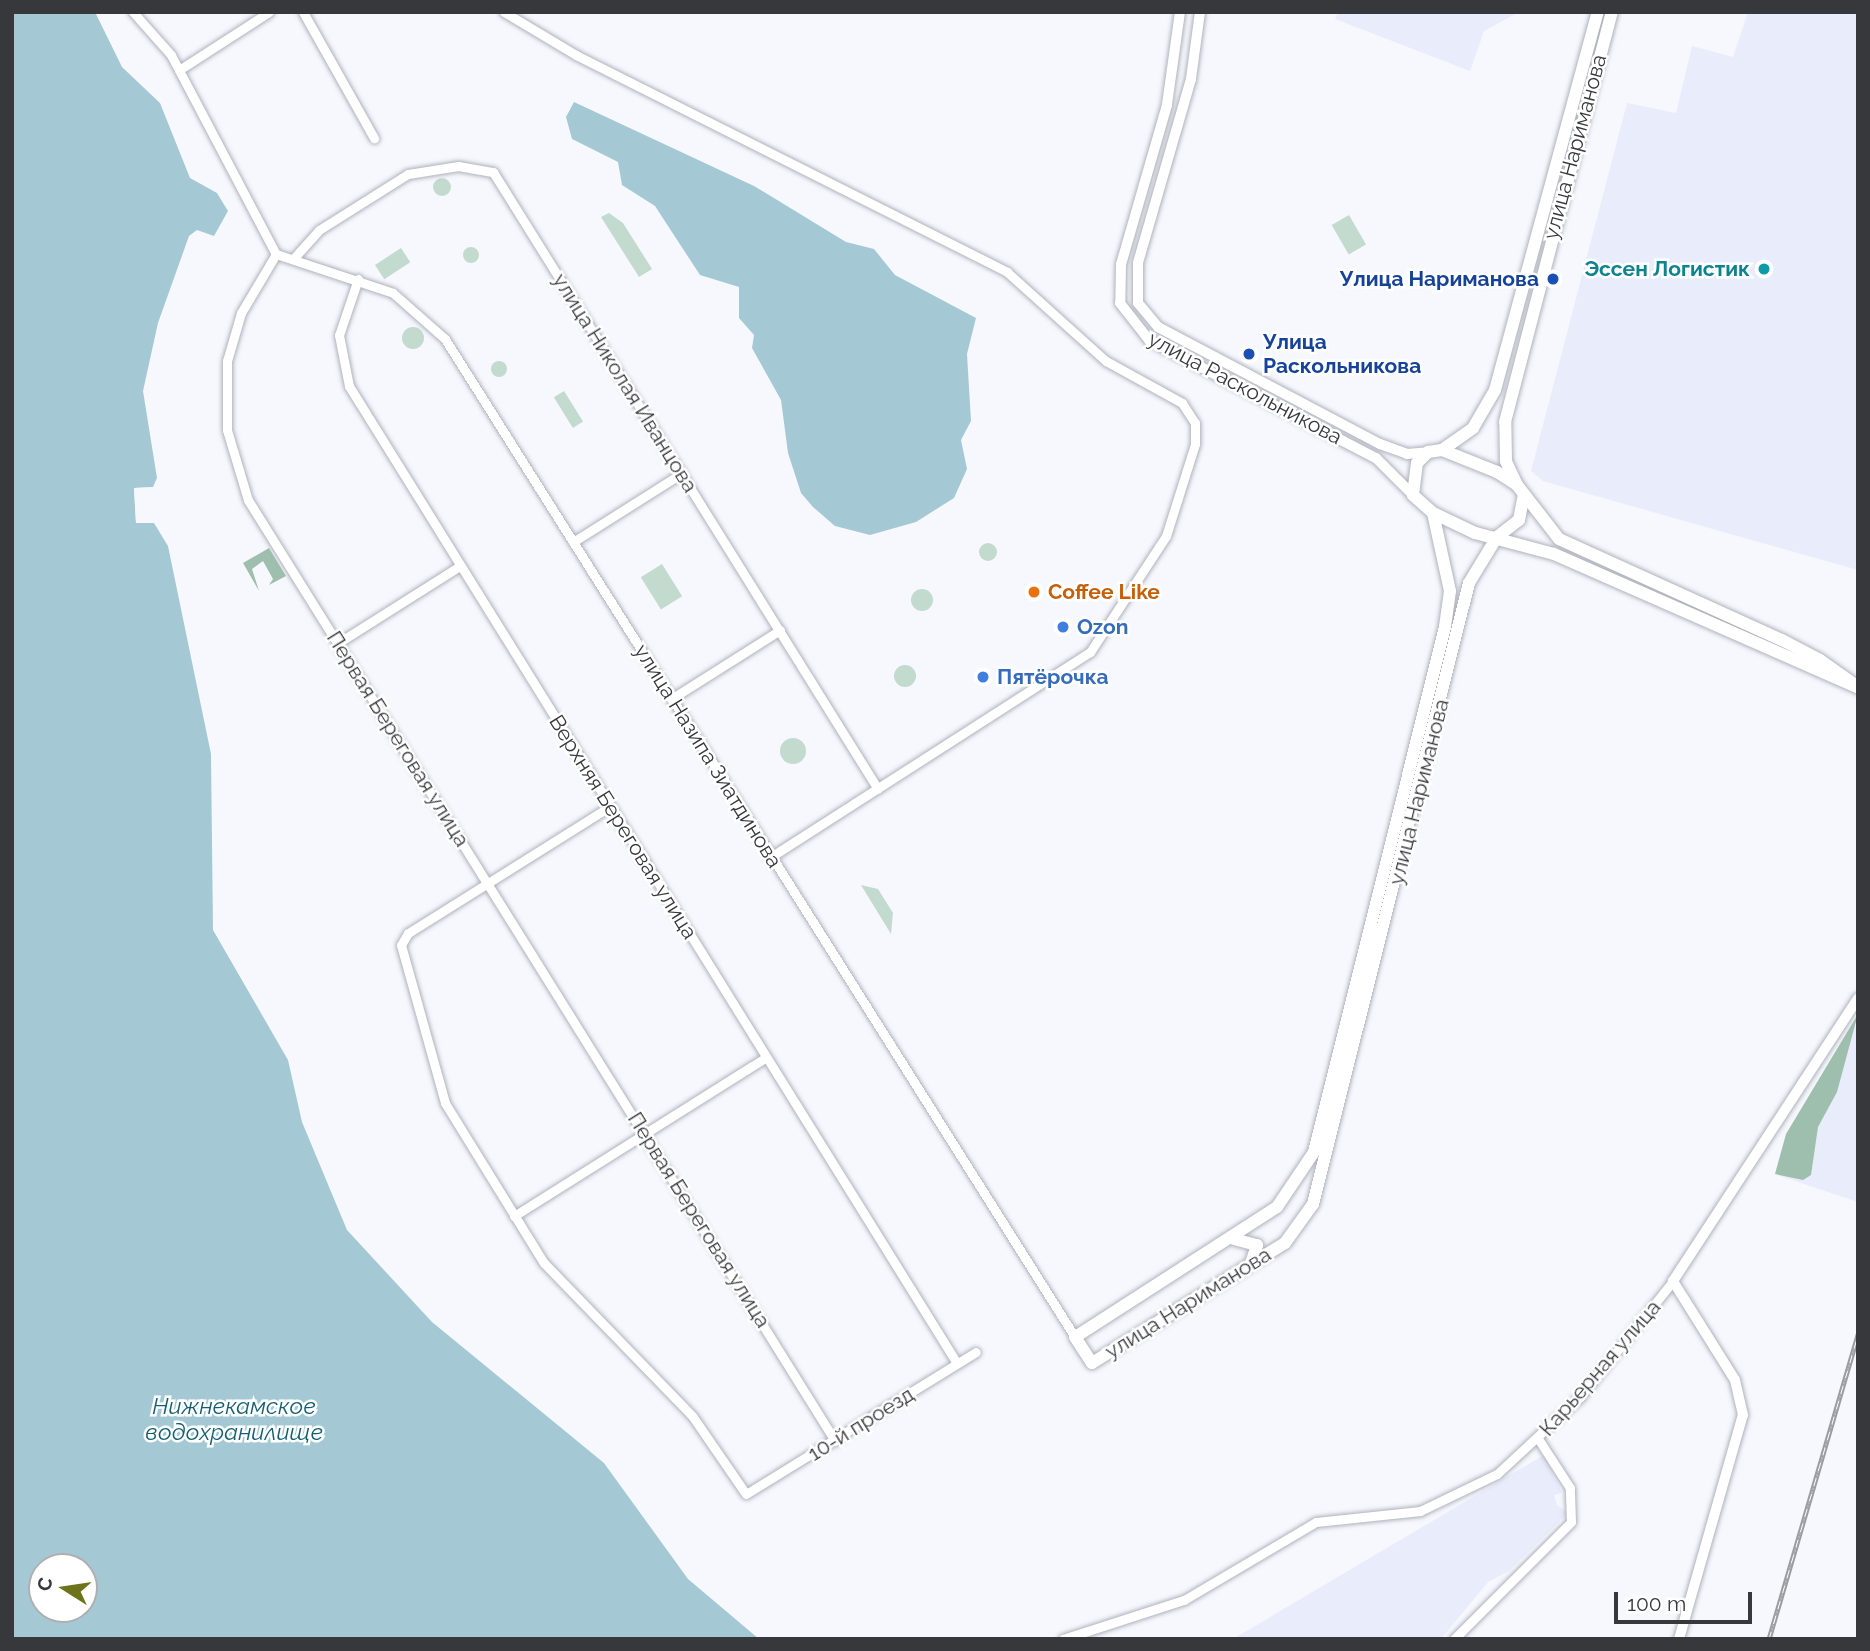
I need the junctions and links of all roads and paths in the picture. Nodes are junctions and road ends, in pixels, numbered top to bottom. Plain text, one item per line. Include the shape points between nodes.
1 (133, 12) edge
2 (269, 12) edge
3 (303, 12) edge
4 (504, 12) edge
5 (1180, 12) edge
6 (1200, 12) edge
7 (1598, 12) edge
8 (1612, 12) edge
9 (180, 70) junction
10 (374, 138) dead end
11 (276, 254) junction
12 (293, 259) junction
13 (358, 279) junction
14 (1443, 450) junction
15 (1428, 452) junction
16 (682, 474) junction
17 (1521, 490) junction
18 (1413, 495) junction
19 (1433, 513) junction
20 (1497, 537) junction
21 (573, 542) junction
22 (460, 566) junction
23 (780, 630) junction
24 (338, 643) junction
25 (1858, 687) edge
26 (671, 699) junction
27 (878, 789) junction
28 (609, 807) junction
29 (772, 856) junction
30 (487, 882) junction
31 (1858, 998) edge
32 (766, 1057) junction
33 (644, 1131) junction
34 (514, 1216) junction
35 (1234, 1239) junction
36 (1248, 1267) junction
37 (1673, 1280) junction
38 (1075, 1337) junction
39 (976, 1352) dead end
40 (957, 1363) junction
41 (1539, 1440) junction
42 (835, 1441) junction
43 (1063, 1639) edge
44 (1454, 1639) edge
45 (1679, 1639) edge

1 - 9 street
2 - 9 street
3 - 10 street
4 - 27 street via 576,55 1007,272 1106,362 1187,408 1195,444 1153,562 1093,648 1039,689
5 - 18 street, улица Раскольникова via 1167,105 1121,264 1120,303 1149,340 1376,458
6 - 15 street, улица Раскольникова via 1191,79 1138,263 1138,303 1158,327 1380,444 1406,454
7 - 14 main road, улица Нариманова via 1495,390 1473,428
8 - 17 main road, улица Нариманова via 1505,422 1506,461
9 - 11 street
11 - 12 street, улица Назипа Зиатдинова
11 - 24 street, Первая Береговая улица via 251,291 232,339 227,430 248,500
12 - 13 street, улица Назипа Зиатдинова
12 - 16 street, улица Николая Иванцова via 315,232 408,174 457,166 493,172
13 - 21 street, улица Назипа Зиатдинова via 408,302 438,330
13 - 22 street, Верхняя Береговая улица via 339,335 342,370
14 - 15 main road
14 - 17 main road
15 - 18 main road via 1414,470
16 - 21 street
16 - 23 street, улица Николая Иванцова
17 - 20 main road, улица Нариманова via 1519,520
17 - 25 main road via 1559,539 1782,640
18 - 19 main road
19 - 20 main road
19 - 35 main road, улица Нариманова via 1450,591 1445,627 1318,1142 1303,1178 1278,1207
20 - 25 main road via 1554,554
20 - 36 main road, улица Нариманова via 1469,583 1316,1194 1285,1243
21 - 26 street, улица Назипа Зиатдинова
22 - 24 street
22 - 28 street, Верхняя Береговая улица
23 - 26 street
23 - 27 street, улица Николая Иванцова
24 - 30 street, Первая Береговая улица
26 - 29 street, улица Назипа Зиатдинова
27 - 29 street
28 - 30 street
28 - 32 street, Верхняя Береговая улица
29 - 38 street, улица Назипа Зиатдинова
30 - 33 street, Первая Береговая улица
30 - 34 street via 408,933 401,952 440,1091
31 - 37 street, Карьерная улица
32 - 33 street
32 - 40 street, Верхняя Береговая улица
33 - 34 street
33 - 42 street, Первая Береговая улица
34 - 42 street, 10-й проезд via 554,1278 684,1407 746,1494
35 - 36 main road via 1257,1245
35 - 38 main road, улица Нариманова
36 - 38 main road, улица Нариманова via 1091,1363
37 - 41 street, Карьерная улица
37 - 45 street via 1735,1380 1743,1415
39 - 40 street, 10-й проезд
40 - 42 street, 10-й проезд
41 - 43 street, Карьерная улица via 1497,1474 1445,1503 1386,1517 1316,1522 1184,1600
41 - 44 street via 1570,1488 1571,1522

